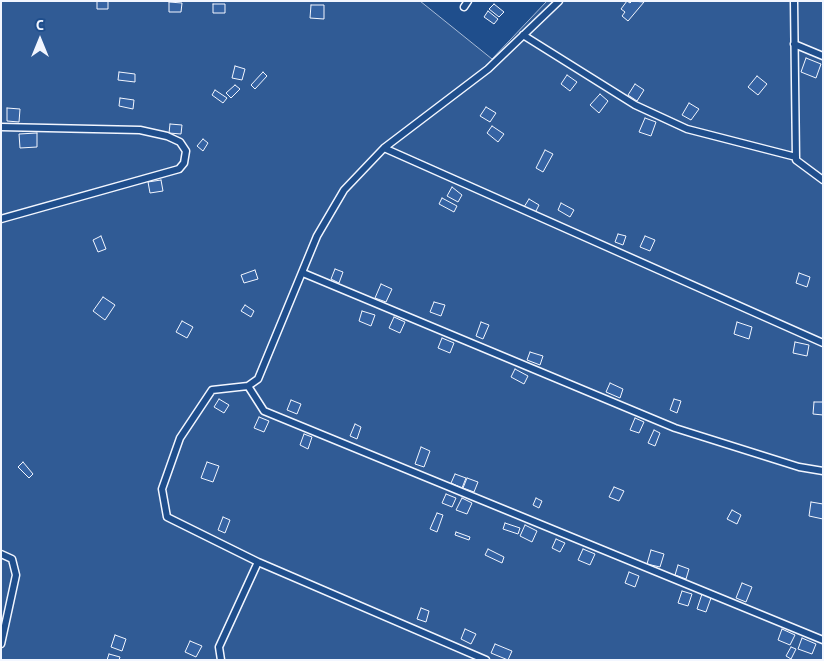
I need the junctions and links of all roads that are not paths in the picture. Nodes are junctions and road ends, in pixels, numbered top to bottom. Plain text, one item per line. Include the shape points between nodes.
1 (559, 1) edge
2 (794, 1) edge
3 (523, 36) junction
4 (794, 44) junction
5 (823, 56) edge
6 (1, 127) edge
7 (384, 148) junction
8 (796, 157) junction
9 (823, 180) edge
10 (1, 219) edge
11 (303, 273) junction
12 (823, 343) edge
13 (248, 386) junction
14 (823, 471) edge
15 (1, 554) edge
16 (258, 562) junction
17 (823, 640) edge
18 (1, 644) edge
19 (221, 660) edge
20 (486, 660) edge

1 - 3 lane
2 - 4 lane
3 - 7 lane via 488,69
3 - 8 lane via 635,105 687,129
4 - 5 lane
4 - 8 lane
6 - 10 lane via 140,130 167,136 180,142 186,151 179,169
7 - 11 lane via 344,190 317,236
7 - 12 lane
8 - 9 lane
11 - 13 lane via 258,379
11 - 14 lane via 675,428 799,467
13 - 16 lane via 212,390 180,438 162,489 167,517
13 - 17 lane via 264,411
15 - 18 lane via 12,559 16,575
16 - 19 lane via 219,647
16 - 20 lane

